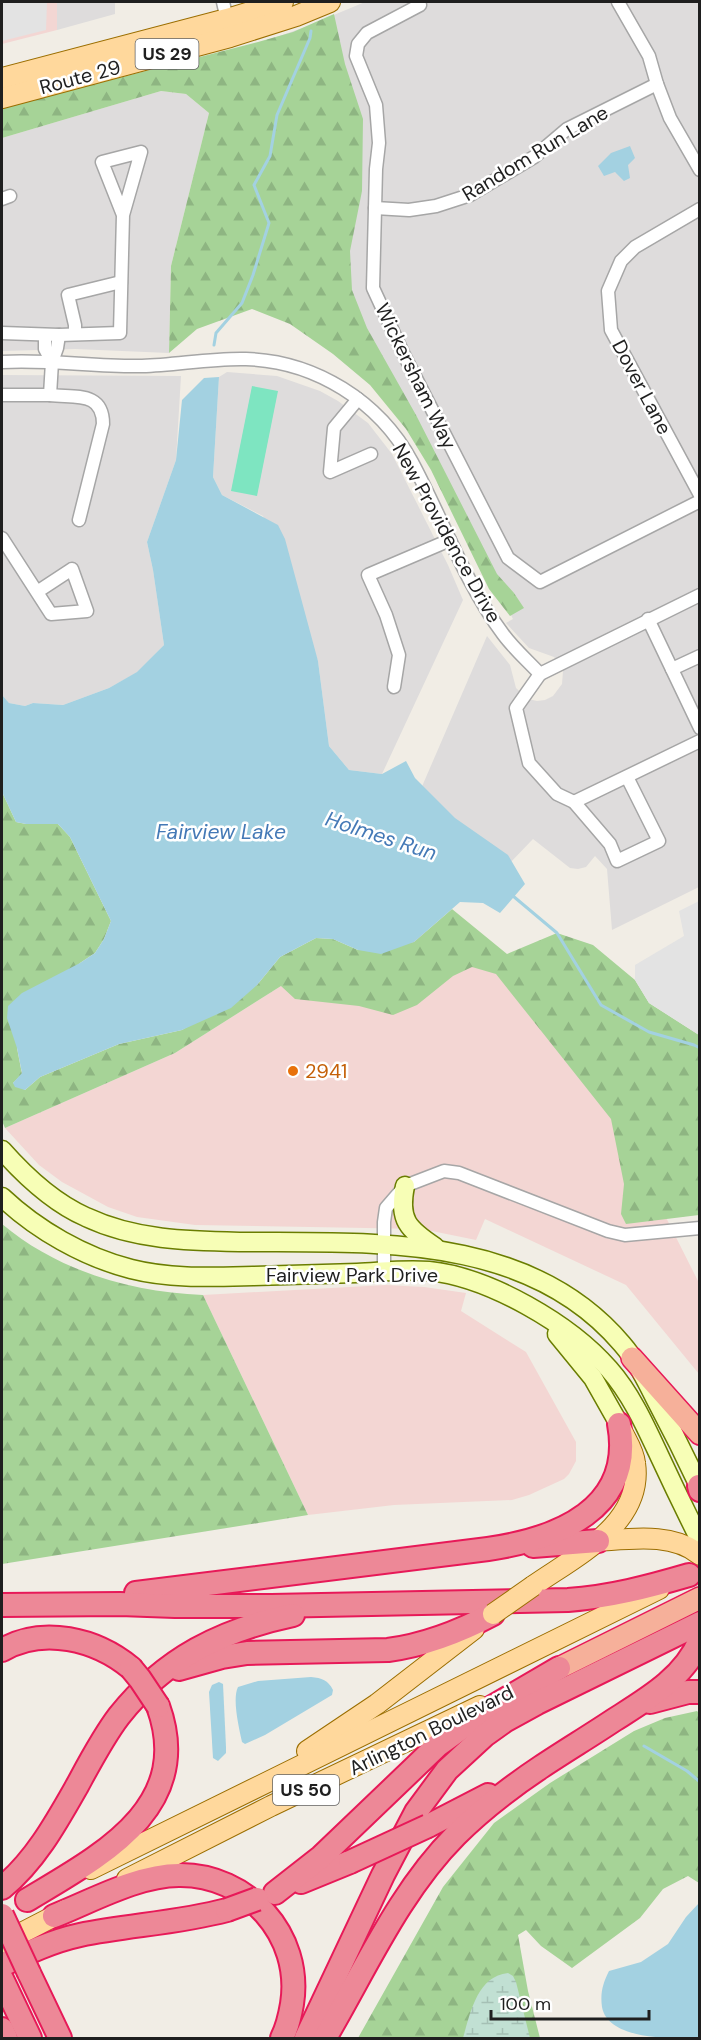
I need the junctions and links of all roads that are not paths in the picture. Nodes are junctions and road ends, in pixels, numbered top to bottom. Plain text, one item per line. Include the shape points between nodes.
1 (282, 2) edge
2 (330, 2) edge
3 (618, 2) edge
4 (422, 3) edge
5 (227, 19) edge
6 (2, 78) edge
7 (657, 84) junction
8 (2, 98) edge
9 (699, 170) edge
10 (375, 208) junction
11 (699, 209) edge
12 (123, 215) junction
13 (121, 282) junction
14 (2, 333) edge
15 (75, 334) junction
16 (45, 335) junction
17 (58, 335) junction
18 (2, 362) edge
19 (52, 362) junction
20 (2, 395) edge
21 (50, 396) junction
22 (358, 399) junction
23 (371, 454) dead end
24 (699, 495) edge
25 (699, 501) edge
26 (79, 520) dead end
27 (2, 538) edge
28 (450, 540) junction
29 (37, 592) dead end
30 (699, 595) edge
31 (648, 620) junction
32 (699, 656) edge
33 (672, 669) junction
34 (540, 674) junction
35 (394, 687) dead end
36 (699, 728) edge
37 (699, 741) edge
38 (627, 777) junction
39 (574, 802) junction
40 (2, 1150) edge
41 (405, 1186) junction
42 (2, 1197) edge
43 (699, 1228) edge
44 (384, 1244) junction
45 (441, 1250) junction
46 (384, 1272) junction
47 (543, 1316) junction
48 (632, 1358) junction
49 (619, 1424) junction
50 (699, 1434) edge
51 (699, 1488) edge
52 (598, 1541) junction
53 (488, 1549) junction
54 (696, 1558) edge
55 (699, 1598) edge
56 (351, 1604) junction
57 (2, 1605) edge
58 (37, 1605) junction
59 (493, 1614) junction
60 (699, 1623) edge
61 (699, 1640) edge
62 (2, 1650) edge
63 (559, 1668) junction
64 (699, 1692) edge
65 (151, 1698) junction
66 (622, 1715) junction
67 (543, 1766) junction
68 (215, 1807) junction
69 (2, 1888) edge
70 (274, 1893) junction
71 (27, 1900) junction
72 (2, 1914) edge
73 (54, 1917) junction
74 (2, 1942) edge
75 (2, 1976) edge
76 (2, 2030) edge
77 (60, 2037) edge
78 (6, 2038) edge
79 (30, 2038) edge
80 (282, 2038) edge
81 (306, 2038) edge
82 (326, 2038) edge

1 - 5 main road, Route 29 / US 29
2 - 5 main road, Route 29 / US 29 via 296,16
3 - 7 street via 649,56
4 - 10 street, Wickersham Way via 367,33 358,44 356,56 376,105 379,143
5 - 6 main road, Route 29 / US 29
5 - 8 main road, Route 29 / US 29
7 - 9 street via 670,118
7 - 10 street, Random Run Lane via 567,129 534,157 470,195 409,210
10 - 25 street, Wickersham Way via 373,288 508,558 540,582
11 - 24 street, Dover Lane via 635,247 621,261 608,291 611,330
12 - 12 street via 102,162 141,152 135,173
12 - 13 street
13 - 15 street via 68,295
13 - 15 street via 120,333
14 - 16 street
15 - 17 street
16 - 17 street
16 - 19 street via 45,349
17 - 19 street
18 - 19 street, New Providence Drive
19 - 21 street
19 - 22 street, New Providence Drive via 143,366 269,361 309,371
20 - 21 street
21 - 26 street via 94,399 101,406 104,424
22 - 23 street via 334,428 330,472
22 - 28 street, New Providence Drive via 400,442
27 - 29 street
28 - 34 street, New Providence Drive via 489,614
28 - 35 street via 368,575 399,655
30 - 31 street
31 - 33 street
31 - 34 street
32 - 33 street
33 - 36 street
34 - 39 street via 516,708 529,763 557,794
37 - 38 street
38 - 39 street
38 - 39 street via 659,841 617,861 610,844
40 - 44 main road, Fairview Park Drive via 42,1189 84,1216 142,1235 189,1241
41 - 43 street via 444,1171 459,1173 625,1235
41 - 44 street via 387,1208
41 - 45 main road via 404,1219 410,1228
42 - 46 main road, Fairview Park Drive via 62,1240 132,1269 210,1277
44 - 45 main road, Fairview Park Drive
44 - 46 street
45 - 48 main road, Fairview Park Drive via 508,1266 554,1289 597,1319
46 - 47 main road, Fairview Park Drive via 430,1272 468,1280
47 - 49 main road via 593,1378
47 - 54 main road, Fairview Park Drive via 594,1354 626,1391 639,1414
48 - 50 highway
48 - 51 main road, Fairview Park Drive
49 - 52 main road via 635,1461 634,1488 624,1514
49 - 53 highway via 622,1440 616,1476 597,1506 570,1525 548,1534
52 - 53 highway
52 - 54 main road via 666,1540 684,1545
52 - 59 main road, bridge
53 - 58 highway
54 - 56 highway via 629,1592 601,1598
54 - 68 main road, Arlington Boulevard / US 50 via 366,1734
55 - 63 highway, Arlington Boulevard / US 50
56 - 58 highway
56 - 65 highway via 270,1620 217,1637 177,1661
57 - 58 highway
59 - 65 highway via 453,1634 408,1648 222,1657 155,1681
59 - 68 main road via 361,1715
60 - 81 highway via 506,1720 447,1770 416,1812
61 - 66 highway via 695,1652 672,1680
62 - 65 highway, bridge via 31,1640 62,1638 98,1646 131,1668
63 - 70 highway via 438,1745 321,1857
63 - 73 main road, Arlington Boulevard / US 50 via 272,1806
64 - 66 highway via 662,1698
65 - 69 highway via 118,1717 39,1849
65 - 71 highway via 165,1730 166,1761 158,1790 141,1818 103,1853
66 - 67 highway
67 - 70 highway, bridge via 428,1826
67 - 82 highway via 483,1810 438,1855 399,1910
68 - 71 main road, Arlington Boulevard / US 50
70 - 75 highway, bridge via 195,1918 78,1936 41,1947
71 - 72 main road, Arlington Boulevard / US 50
72 - 77 highway, bridge
73 - 74 main road, Arlington Boulevard / US 50
73 - 80 highway via 159,1876 211,1878 242,1892 273,1920 291,1963 294,1994
75 - 79 highway
76 - 78 highway

